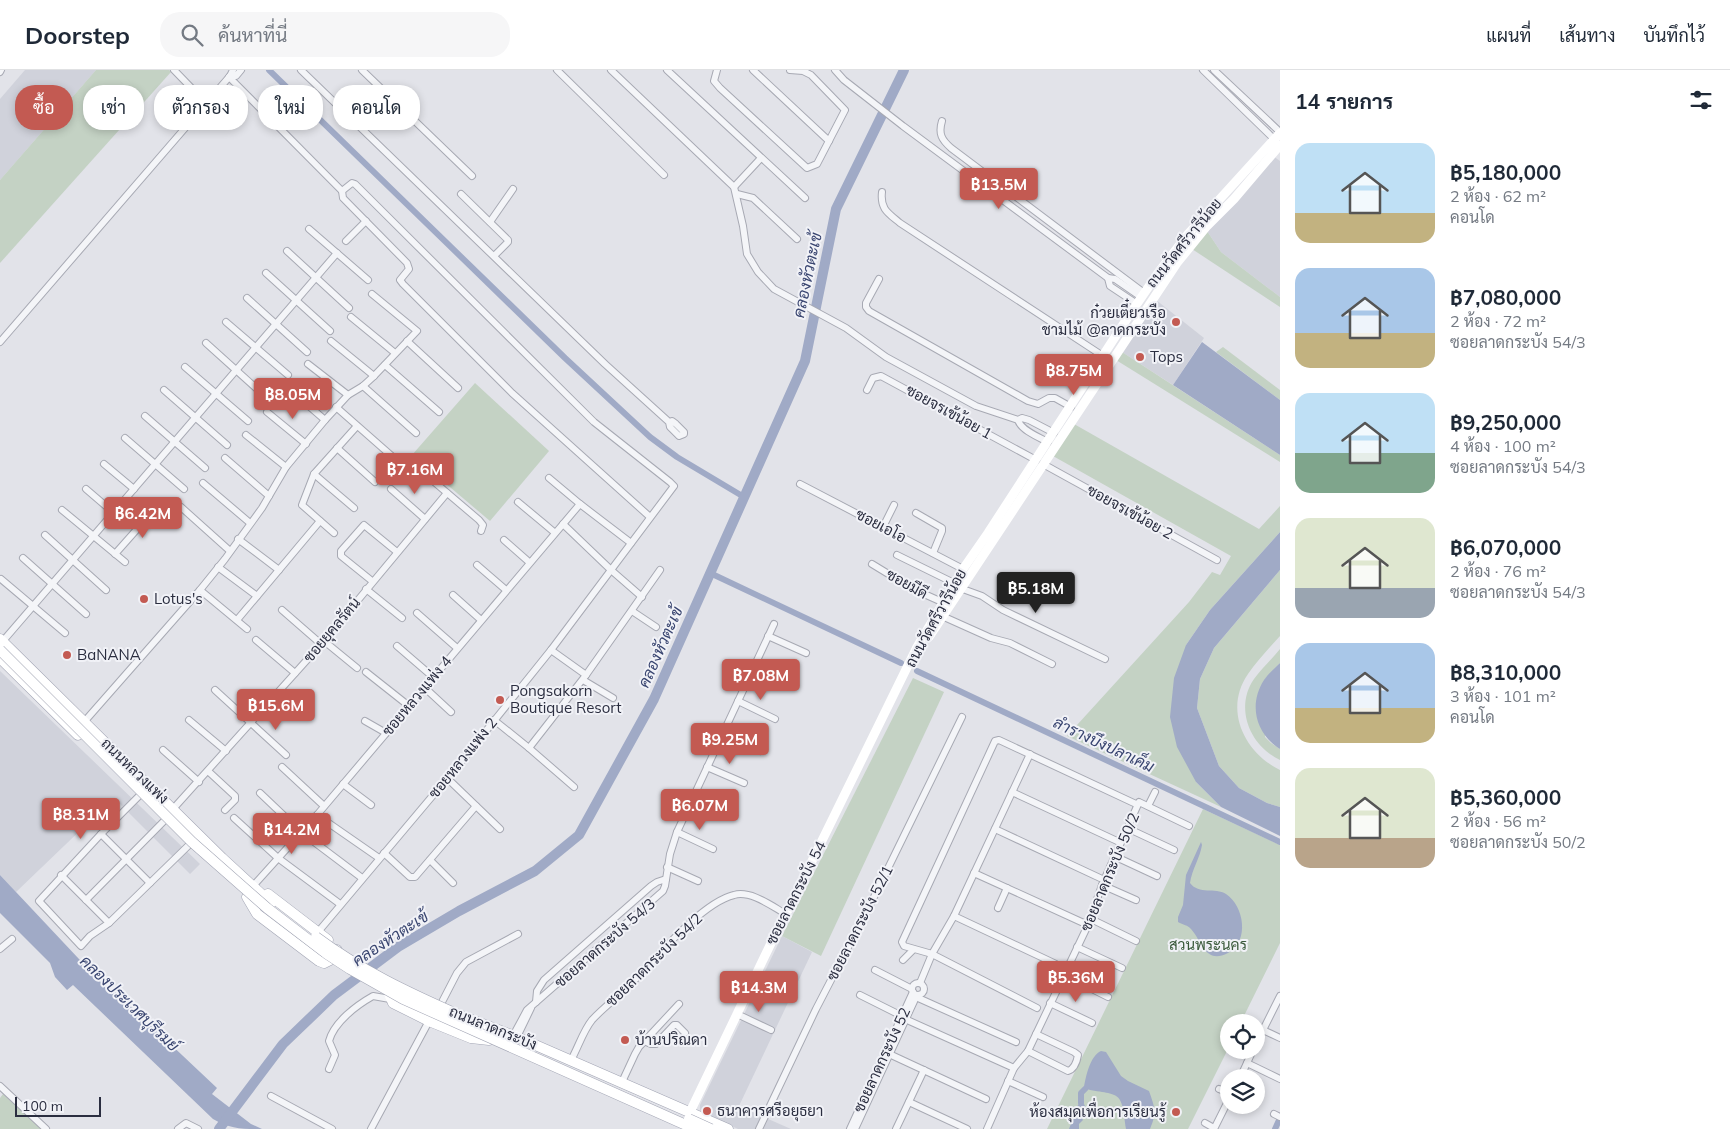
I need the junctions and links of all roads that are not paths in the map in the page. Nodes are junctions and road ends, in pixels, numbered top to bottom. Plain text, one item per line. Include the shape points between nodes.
1 (174, 70) edge
2 (241, 70) edge
3 (301, 70) edge
4 (362, 70) edge
5 (557, 70) edge
6 (611, 70) edge
7 (667, 70) edge
8 (717, 70) edge
9 (753, 70) edge
10 (790, 70) edge
11 (835, 70) edge
12 (1203, 70) edge
13 (1214, 70) edge
14 (231, 74) edge
15 (189, 85) edge
16 (222, 85) edge
17 (258, 103) edge
18 (1254, 108) junction
19 (1249, 114) junction
20 (942, 121) dead end
21 (183, 130) edge
22 (283, 130) edge
23 (1279, 137) edge
24 (829, 141) junction
25 (761, 158) junction
26 (664, 175) dead end
27 (472, 176) dead end
28 (513, 189) dead end
29 (736, 190) junction
30 (342, 191) junction
31 (882, 192) dead end
32 (461, 194) dead end
33 (805, 198) dead end
34 (366, 221) junction
35 (490, 222) junction
36 (309, 229) dead end
37 (797, 238) dead end
38 (346, 241) dead end
39 (287, 251) dead end
40 (336, 253) junction
41 (494, 256) junction
42 (266, 273) dead end
43 (316, 277) junction
44 (880, 279) dead end
45 (368, 280) dead end
46 (372, 294) dead end
47 (247, 298) dead end
48 (1141, 298) junction
49 (296, 300) junction
50 (1147, 306) junction
51 (349, 308) dead end
52 (351, 317) dead end
53 (226, 322) dead end
54 (276, 324) junction
55 (330, 331) dead end
56 (331, 341) dead end
57 (407, 341) junction
58 (0, 342) edge
59 (206, 343) dead end
60 (256, 347) junction
61 (307, 352) dead end
62 (395, 353) junction
63 (1103, 356) junction
64 (308, 364) dead end
65 (385, 365) junction
66 (186, 367) dead end
67 (236, 370) junction
68 (288, 375) dead end
69 (374, 376) junction
70 (363, 386) junction
71 (287, 387) dead end
72 (458, 388) dead end
73 (164, 390) dead end
74 (867, 390) dead end
75 (216, 393) junction
76 (348, 395) junction
77 (267, 398) dead end
78 (1071, 406) junction
79 (336, 407) junction
80 (267, 412) dead end
81 (438, 412) dead end
82 (145, 416) dead end
83 (195, 418) junction
84 (325, 420) junction
85 (1018, 420) junction
86 (248, 421) dead end
87 (669, 422) dead end
88 (357, 426) junction
89 (416, 433) dead end
90 (1054, 433) junction
91 (246, 435) dead end
92 (124, 438) dead end
93 (174, 442) junction
94 (1048, 442) junction
95 (306, 444) junction
96 (227, 445) dead end
97 (338, 448) junction
98 (226, 458) dead end
99 (394, 458) dead end
100 (1039, 462) junction
101 (412, 463) dead end
102 (104, 464) dead end
103 (155, 464) junction
104 (286, 467) junction
105 (206, 468) dead end
106 (314, 474) junction
107 (549, 478) dead end
108 (375, 482) dead end
109 (203, 483) dead end
110 (800, 484) dead end
111 (86, 489) dead end
112 (134, 489) junction
113 (184, 489) dead end
114 (391, 489) dead end
115 (447, 493) junction
116 (269, 496) junction
117 (518, 502) dead end
118 (580, 504) junction
119 (894, 505) dead end
120 (181, 508) dead end
121 (354, 508) dead end
122 (62, 510) dead end
123 (154, 510) dead end
124 (114, 512) junction
125 (916, 513) dead end
126 (425, 518) junction
127 (650, 518) junction
128 (320, 521) junction
129 (250, 523) junction
130 (563, 524) junction
131 (883, 527) junction
132 (481, 532) dead end
133 (554, 532) junction
134 (334, 533) dead end
135 (45, 535) dead end
136 (94, 536) junction
137 (238, 539) junction
138 (504, 540) dead end
139 (631, 544) junction
140 (230, 550) junction
141 (397, 552) junction
142 (933, 553) junction
143 (115, 554) junction
144 (897, 555) dead end
145 (23, 558) dead end
146 (1216, 560) dead end
147 (72, 561) junction
148 (125, 562) dead end
149 (530, 562) junction
150 (872, 564) dead end
151 (477, 565) dead end
152 (218, 567) junction
153 (963, 569) junction
154 (279, 570) junction
155 (611, 570) junction
156 (660, 570) dead end
157 (1, 579) edge
158 (372, 581) junction
159 (52, 584) junction
160 (957, 585) junction
161 (366, 589) junction
162 (106, 590) dead end
163 (200, 590) junction
164 (506, 590) junction
165 (453, 595) dead end
166 (257, 596) junction
167 (642, 597) junction
168 (942, 602) junction
169 (33, 606) junction
170 (282, 610) dead end
171 (632, 611) junction
172 (417, 613) dead end
173 (86, 614) dead end
174 (942, 616) junction
175 (402, 618) dead end
176 (237, 620) junction
177 (481, 620) junction
178 (774, 624) dead end
179 (656, 627) dead end
180 (247, 629) dead end
181 (65, 633) dead end
182 (768, 636) junction
183 (256, 640) dead end
184 (322, 642) junction
185 (1, 644) edge
186 (396, 646) dead end
187 (457, 648) junction
188 (551, 650) junction
189 (806, 653) dead end
190 (0, 658) edge
191 (1105, 659) dead end
192 (1052, 664) dead end
193 (357, 668) dead end
194 (753, 668) junction
195 (366, 672) dead end
196 (295, 673) junction
197 (904, 675) junction
198 (433, 677) junction
199 (585, 677) junction
200 (789, 686) dead end
201 (424, 687) junction
202 (215, 690) dead end
203 (613, 698) dead end
204 (738, 701) junction
205 (409, 706) junction
206 (451, 712) dead end
207 (962, 717) dead end
208 (775, 719) dead end
209 (189, 720) dead end
210 (494, 720) junction
211 (365, 721) dead end
212 (84, 722) junction
213 (251, 722) junction
214 (386, 733) junction
215 (722, 733) junction
216 (529, 748) junction
217 (163, 750) dead end
218 (226, 751) junction
219 (760, 751) dead end
220 (1030, 754) junction
221 (286, 755) dead end
222 (707, 767) junction
223 (282, 768) dead end
224 (208, 771) junction
225 (447, 778) junction
226 (199, 782) junction
227 (744, 783) dead end
228 (343, 784) junction
229 (574, 787) dead end
230 (1012, 792) junction
231 (1155, 792) dead end
232 (260, 793) dead end
233 (140, 796) junction
234 (692, 799) junction
235 (1137, 803) junction
236 (371, 805) dead end
237 (324, 806) junction
238 (476, 806) junction
239 (1148, 806) junction
240 (173, 808) junction
241 (224, 810) dead end
242 (317, 815) junction
243 (728, 816) dead end
244 (234, 818) dead end
245 (165, 820) junction
246 (1189, 826) dead end
247 (1127, 828) junction
248 (500, 829) dead end
249 (995, 829) junction
250 (301, 832) junction
251 (677, 832) junction
252 (101, 834) junction
253 (1117, 841) dead end
254 (190, 844) junction
255 (713, 849) dead end
256 (1174, 850) dead end
257 (382, 856) junction
258 (1114, 856) junction
259 (278, 858) junction
260 (126, 859) junction
261 (430, 860) junction
262 (667, 867) junction
263 (974, 873) junction
264 (61, 875) junction
265 (1157, 876) dead end
266 (362, 878) junction
267 (666, 879) junction
268 (698, 881) dead end
269 (1101, 881) junction
270 (453, 882) dead end
271 (150, 883) junction
272 (253, 887) junction
273 (1007, 888) junction
274 (247, 897) junction
275 (86, 900) junction
276 (1136, 900) dead end
277 (340, 904) junction
278 (268, 907) junction
279 (998, 908) dead end
280 (786, 914) junction
281 (954, 916) junction
282 (1089, 922) junction
283 (109, 923) junction
284 (318, 932) junction
285 (518, 934) dead end
286 (12, 939) dead end
287 (1136, 940) dead end
288 (1078, 946) junction
289 (0, 949) edge
290 (913, 950) junction
291 (932, 954) junction
292 (903, 960) dead end
293 (1056, 964) dead end
294 (1122, 968) dead end
295 (875, 970) dead end
296 (1064, 975) junction
297 (920, 983) junction
298 (915, 993) junction
299 (860, 996) dead end
300 (1108, 997) dead end
301 (1280, 998) edge
302 (390, 999) junction
303 (442, 1002) junction
304 (1050, 1003) junction
305 (534, 1004) junction
306 (678, 1004) dead end
307 (1037, 1008) dead end
308 (737, 1014) junction
309 (904, 1017) junction
310 (457, 1020) junction
311 (429, 1021) junction
312 (1092, 1023) dead end
313 (1265, 1026) edge
314 (494, 1029) junction
315 (772, 1030) dead end
316 (1265, 1031) edge
317 (685, 1033) dead end
318 (1036, 1034) junction
319 (515, 1037) junction
320 (1280, 1038) edge
321 (488, 1040) junction
322 (644, 1041) junction
323 (1016, 1042) dead end
324 (1028, 1051) junction
325 (886, 1054) junction
326 (1249, 1059) edge
327 (571, 1060) junction
328 (1247, 1063) junction
329 (1014, 1068) junction
330 (329, 1069) dead end
331 (1244, 1069) edge
332 (924, 1070) junction
333 (1280, 1079) edge
334 (1008, 1081) junction
335 (622, 1082) junction
336 (0, 1086) edge
337 (271, 1096) dead end
338 (1042, 1097) dead end
339 (986, 1099) dead end
340 (909, 1102) junction
341 (690, 1112) junction
342 (1221, 1114) edge
343 (1204, 1123) dead end
344 (684, 1128) edge
345 (1214, 1128) edge
346 (46, 1129) edge
347 (178, 1129) edge
348 (198, 1129) edge
349 (332, 1129) edge
350 (371, 1129) edge
351 (695, 1129) edge
352 (711, 1129) edge
353 (728, 1129) edge
354 (759, 1129) edge
355 (850, 1129) edge
356 (856, 1129) edge
357 (896, 1129) edge
358 (967, 1129) edge
359 (987, 1129) edge

1 - 15 street
2 - 14 street via 236,76
3 - 41 street
4 - 27 street
5 - 26 street
6 - 29 street
7 - 25 street
8 - 24 street via 714,81 720,88 803,166 808,168 817,164
9 - 24 street
10 - 24 street via 807,72 844,108
11 - 48 street via 904,126 1108,278 1110,286
12 - 19 street
13 - 18 street
14 - 16 street
14 - 17 street
18 - 19 street
18 - 23 street
19 - 23 street
20 - 48 street via 939,130 944,142
21 - 58 street
22 - 30 street
23 - 48 main road, ถนนวัดศรีวารีน้อย via 1188,234
23 - 50 main road, ถนนวัดศรีวารีน้อย via 1234,198 1177,263
25 - 29 street
25 - 33 street
28 - 35 street
29 - 37 street via 753,198
29 - 85 street via 747,254 774,289 846,328 886,357 968,402
30 - 34 street via 343,198
30 - 127 street, ซอยหลวงแพ่ง 2 via 352,183 356,184 594,422 673,484 672,490
31 - 63 street via 882,205 900,223
32 - 35 street
34 - 38 street
34 - 127 street via 409,265 400,280 402,284 506,387
35 - 41 street via 509,242
36 - 40 street
39 - 43 street
40 - 43 street
40 - 45 street
41 - 87 street via 604,364
42 - 49 street
43 - 49 street
43 - 51 street
44 - 78 street via 866,303 869,311 1028,401 1038,404 1055,398
46 - 57 street via 417,331
47 - 54 street
48 - 50 main road
48 - 63 main road, ถนนวัดศรีวารีน้อย
49 - 54 street
49 - 55 street
50 - 100 main road, ถนนวัดศรีวารีน้อย
52 - 62 street
53 - 60 street
54 - 60 street
54 - 61 street
56 - 69 street
57 - 62 street
57 - 72 street
59 - 67 street
60 - 67 street
60 - 68 street
62 - 65 street
63 - 78 main road, ถนนวัดศรีวารีน้อย
64 - 76 street
65 - 69 street
65 - 81 street
66 - 75 street
67 - 75 street
67 - 77 street
69 - 70 street
70 - 76 street
70 - 89 street
71 - 84 street
73 - 83 street
74 - 100 street, ซอยจรเข้น้อย 1 via 873,378 881,376
75 - 83 street
75 - 86 street
76 - 79 street
78 - 90 main road, ถนนวัดศรีวารีน้อย
79 - 84 street
79 - 88 street
80 - 95 street
82 - 93 street
83 - 93 street
83 - 96 street
84 - 95 street
85 - 90 street via 1029,420
85 - 94 street via 1025,429
88 - 97 street
88 - 99 street
90 - 94 main road, ถนนวัดศรีวารีน้อย
91 - 104 street
92 - 103 street
93 - 103 street
93 - 105 street
94 - 100 main road, ถนนวัดศรีวารีน้อย
95 - 104 street
97 - 106 street
97 - 108 street
98 - 116 street
100 - 146 street, ซอยจรเข้น้อย 2
100 - 153 main road, ถนนวัดศรีวารีน้อย
100 - 160 main road, ถนนวัดศรีวารีน้อย via 993,541
101 - 115 street
102 - 112 street
103 - 112 street
103 - 113 street
104 - 116 street
106 - 121 street
106 - 128 street via 302,505
107 - 118 street
109 - 129 street
110 - 131 street, ซอยเอโอ
111 - 124 street
112 - 124 street
114 - 126 street
115 - 126 street, ซอยยุคลรัตน์
115 - 132 street via 482,523
116 - 129 street
117 - 133 street
118 - 130 street, ซอยหลวงแพ่ง 4
118 - 139 street
119 - 131 street
120 - 140 street
122 - 136 street
123 - 143 street
124 - 136 street
125 - 142 street via 942,528
126 - 141 street, ซอยยุคลรัตน์
127 - 139 street, ซอยหลวงแพ่ง 2
128 - 134 street
128 - 154 street
129 - 137 street
130 - 133 street, ซอยหลวงแพ่ง 4
130 - 155 street
131 - 142 street, ซอยเอโอ
133 - 149 street, ซอยหลวงแพ่ง 4
135 - 147 street
136 - 143 street
136 - 147 street
137 - 140 street
137 - 154 street
138 - 149 street
139 - 155 street, ซอยหลวงแพ่ง 2
140 - 152 street
141 - 158 street, ซอยยุคลรัตน์
141 - 158 street via 366,525 341,551 341,556
142 - 153 street, ซอยเอโอ
143 - 148 street
144 - 160 street
145 - 159 street
147 - 159 street
147 - 162 street
149 - 164 street, ซอยหลวงแพ่ง 4
150 - 168 street, ซอยมีดี
151 - 164 street
152 - 163 street
152 - 166 street
153 - 160 main road, ถนนวัดศรีวารีน้อย
154 - 166 street
155 - 167 street
155 - 188 street, ซอยหลวงแพ่ง 2
156 - 167 street
157 - 169 street
158 - 161 street, ซอยยุคลรัตน์
159 - 169 street
159 - 173 street
160 - 168 main road, ถนนวัดศรีวารีน้อย
160 - 174 main road, ถนนวัดศรีวารีน้อย
160 - 191 street
161 - 175 street
161 - 184 street, ซอยยุคลรัตน์
163 - 176 street
163 - 212 street
164 - 177 street, ซอยหลวงแพ่ง 4
165 - 177 street
166 - 176 street
167 - 171 street
168 - 197 main road, ถนนวัดศรีวารีน้อย
169 - 181 street
169 - 185 street
170 - 184 street
171 - 179 street
171 - 199 street
172 - 187 street
174 - 192 street
174 - 197 main road, ถนนวัดศรีวารีน้อย
176 - 180 street
177 - 187 street, ซอยหลวงแพ่ง 4
178 - 182 street, ซอยลาดกระบัง 54/3
182 - 189 street
182 - 194 street, ซอยลาดกระบัง 54/3
183 - 196 street
184 - 193 street
184 - 196 street, ซอยยุคลรัตน์
185 - 212 main road, ถนนหลวงแพ่ง
185 - 351 main road, bridge via 192,842 267,908 327,954 403,998
185 - 352 main road, bridge via 238,878 271,908 332,953 413,999
186 - 198 street
187 - 198 street, ซอยหลวงแพ่ง 4
188 - 199 street
188 - 210 street, ซอยหลวงแพ่ง 2
190 - 233 main road, ถนนหลวงแพ่ง
194 - 200 street
194 - 204 street, ซอยลาดกระบัง 54/3
195 - 205 street
196 - 213 street, ซอยยุคลรัตน์
197 - 280 main road, ซอยลาดกระบัง 54
198 - 201 street, ซอยหลวงแพ่ง 4
199 - 203 street
199 - 216 street
201 - 205 street, ซอยหลวงแพ่ง 4
201 - 206 street
202 - 213 street
204 - 208 street
204 - 215 street, ซอยลาดกระบัง 54/3
205 - 214 street, ซอยหลวงแพ่ง 4
207 - 354 street, ซอยลาดกระบัง 52/1
209 - 218 street
210 - 216 street
210 - 225 street, ซอยหลวงแพ่ง 2
211 - 214 street
212 - 240 main road, ถนนหลวงแพ่ง
213 - 218 street, ซอยยุคลรัตน์
213 - 221 street
214 - 228 street, ซอยหลวงแพ่ง 4
215 - 219 street
215 - 222 street, ซอยลาดกระบัง 54/3
216 - 229 street
217 - 226 street
218 - 224 street, ซอยยุคลรัตน์
220 - 230 street
220 - 235 street
220 - 290 street via 999,740 996,742 902,942
222 - 227 street
222 - 234 street, ซอยลาดกระบัง 54/3
223 - 237 street
224 - 226 street, ซอยยุคลรัตน์
224 - 241 street via 234,796 235,800
225 - 238 street
225 - 257 street, ซอยหลวงแพ่ง 2
226 - 240 street, ซอยยุคลรัตน์
228 - 236 street
228 - 237 street, ซอยหลวงแพ่ง 4
230 - 249 street
230 - 253 street
231 - 239 street
232 - 250 street
233 - 245 main road, ถนนหลวงแพ่ง
233 - 252 street
234 - 243 street
234 - 251 street, ซอยลาดกระบัง 54/3
235 - 239 street
235 - 247 street, ซอยลาดกระบัง 50/2
237 - 242 street, ซอยหลวงแพ่ง 4
238 - 248 street
238 - 261 street
239 - 246 street
240 - 272 main road, ถนนหลวงแพ่ง
242 - 250 street, ซอยหลวงแพ่ง 4
242 - 257 street
244 - 259 street
245 - 254 main road, ถนนหลวงแพ่ง
245 - 260 street
247 - 256 street
247 - 258 street, ซอยลาดกระบัง 50/2
249 - 263 street
249 - 269 street
250 - 259 street, ซอยหลวงแพ่ง 4
250 - 266 street
251 - 255 street
251 - 262 street, ซอยลาดกระบัง 54/3
252 - 260 street
252 - 264 street
254 - 271 street
254 - 274 main road, ถนนหลวงแพ่ง
257 - 261 street via 412,878
257 - 266 street, ซอยหลวงแพ่ง 2
258 - 265 street
258 - 269 street, ซอยลาดกระบัง 50/2
259 - 272 street, ซอยหลวงแพ่ง 4
259 - 277 street
260 - 271 street
260 - 275 street
261 - 270 street
262 - 267 street, ซอยลาดกระบัง 54/3
262 - 268 street
263 - 273 street
263 - 281 street
264 - 275 street
264 - 283 street via 39,901 81,946
266 - 277 street, ซอยหลวงแพ่ง 2
267 - 305 street, ซอยลาดกระบัง 54/3 via 660,894
267 - 305 street via 652,886 544,980
269 - 276 street
269 - 282 street, ซอยลาดกระบัง 50/2
271 - 283 street
272 - 278 main road, ถนนหลวงแพ่ง
272 - 284 main road
273 - 279 street
273 - 282 street
274 - 278 main road, ถนนหลวงแพ่ง
274 - 284 main road via 256,914 324,964 337,949
275 - 283 street
277 - 284 street, ซอยหลวงแพ่ง 2
278 - 310 main road, ถนนลาดกระบัง, bridge via 312,946 345,969 397,999
280 - 308 main road, ซอยลาดกระบัง 54
280 - 327 street, ซอยลาดกระบัง 54/2 via 756,898 739,894 707,909 593,1019
281 - 291 street
281 - 293 street
282 - 287 street
282 - 288 street, ซอยลาดกระบัง 50/2
285 - 303 street via 466,962 456,973
286 - 289 street
288 - 294 street
288 - 296 street, ซอยลาดกระบัง 50/2
290 - 291 street
290 - 292 street
291 - 297 street
291 - 307 street
295 - 298 street
296 - 300 street
296 - 304 street, ซอยลาดกระบัง 50/2
297 - 298 street, ซอยลาดกระบัง 52 via 915,983
297 - 298 street, ซอยลาดกระบัง 52 via 924,992
298 - 309 street, ซอยลาดกระบัง 52
298 - 323 street
299 - 309 street
301 - 313 street
302 - 303 main road via 395,985 401,984
302 - 311 main road
302 - 330 street via 373,996 336,1028 329,1041 334,1055
303 - 314 main road via 486,1022
304 - 312 street
304 - 318 street, ซอยลาดกระบัง 50/2
305 - 319 street, ซอยลาดกระบัง 54/3 via 524,1014
306 - 322 street
308 - 315 street
308 - 341 main road, ซอยลาดกระบัง 54
309 - 325 street, ซอยลาดกระบัง 52
309 - 329 street
310 - 314 main road, ถนนลาดกระบัง
310 - 321 main road, ถนนลาดกระบัง
311 - 321 main road via 471,1038
311 - 350 street
314 - 319 main road, ถนนลาดกระบัง
316 - 320 street
317 - 322 street via 674,1025 656,1044
318 - 324 street, ซอยลาดกระบัง 50/2
318 - 324 street via 1074,1052 1078,1058 1068,1070
319 - 327 main road, ถนนลาดกระบัง
321 - 344 main road, ถนนลาดกระบัง
322 - 335 street
324 - 329 street, ซอยลาดกระบัง 50/2
325 - 332 street
325 - 355 street, ซอยลาดกระบัง 52
325 - 356 street, ซอยลาดกระบัง 52
326 - 328 street
327 - 335 main road, ถนนลาดกระบัง
328 - 331 street
328 - 333 street
329 - 334 street, ซอยลาดกระบัง 50/2
332 - 339 street
332 - 340 street
334 - 338 street
334 - 359 street, ซอยลาดกระบัง 50/2
335 - 341 main road, ถนนลาดกระบัง
336 - 346 street
337 - 349 street
340 - 357 street
340 - 358 street
341 - 344 main road
341 - 353 main road, ถนนลาดกระบัง
342 - 345 street
343 - 345 street
347 - 348 street via 186,1123

